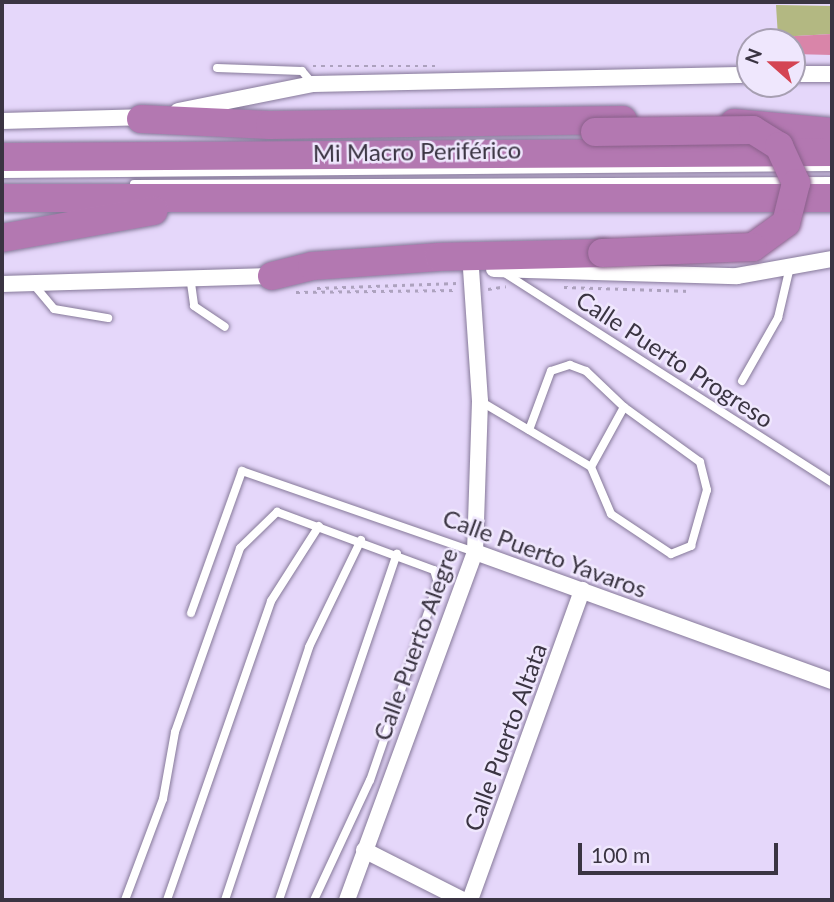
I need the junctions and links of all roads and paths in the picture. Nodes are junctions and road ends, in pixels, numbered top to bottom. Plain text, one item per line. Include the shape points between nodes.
1 (217, 68) dead end
2 (806, 74) edge
3 (832, 74) edge
4 (736, 75) edge
5 (313, 84) junction
6 (141, 119) junction
7 (2, 121) edge
8 (270, 125) junction
9 (832, 132) edge
10 (342, 138) junction
11 (832, 152) edge
12 (271, 156) junction
13 (2, 157) edge
14 (832, 167) edge
15 (2, 174) edge
16 (832, 181) edge
17 (2, 185) edge
18 (2, 198) edge
19 (832, 198) edge
20 (242, 199) junction
21 (2, 238) edge
22 (831, 259) edge
23 (498, 269) junction
24 (789, 271) junction
25 (190, 276) junction
26 (474, 281) junction
27 (519, 282) junction
28 (557, 283) dead end
29 (2, 284) edge
30 (34, 285) junction
31 (283, 285) junction
32 (562, 287) dead end
33 (108, 318) dead end
34 (225, 327) dead end
35 (742, 381) dead end
36 (480, 401) junction
37 (624, 407) junction
38 (529, 430) junction
39 (591, 467) junction
40 (832, 482) edge
41 (319, 526) junction
42 (361, 540) junction
43 (475, 552) junction
44 (397, 554) junction
45 (582, 590) junction
46 (191, 613) dead end
47 (832, 681) edge
48 (364, 849) junction
49 (125, 900) edge
50 (166, 900) edge
51 (225, 900) edge
52 (279, 900) edge
53 (314, 900) edge
54 (347, 900) edge
55 (463, 900) edge
56 (470, 900) edge

1 - 5 lane via 302,71
2 - 3 street
4 - 5 street
5 - 6 street
6 - 7 street
6 - 8 highway
8 - 9 highway via 652,120
8 - 10 highway
10 - 12 highway
10 - 31 highway, bridge via 753,130 779,146 796,183 786,223 753,247 376,262
11 - 12 highway
12 - 13 highway
14 - 15 lane, Mi Macro Periférico
16 - 17 lane, Mi Macro Periférico
18 - 20 highway
19 - 20 highway
20 - 21 highway
22 - 24 street
23 - 24 street via 737,276
23 - 26 street
23 - 27 lane, Calle Puerto Progreso
24 - 35 lane via 778,318
25 - 30 street
25 - 31 street
25 - 34 lane via 194,306
26 - 27 path
26 - 27 path
26 - 31 street
26 - 31 path
26 - 31 path
26 - 36 street, Calle Puerto Alegre
27 - 40 lane, Calle Puerto Progreso
28 - 32 path via 695,289
29 - 30 street
30 - 33 lane via 54,309
36 - 38 lane
36 - 43 street, Calle Puerto Alegre
37 - 38 lane via 586,371 570,365 551,371
37 - 39 lane
37 - 39 lane via 700,462 707,490 691,546 670,554 611,514
38 - 39 lane
41 - 42 lane
41 - 49 lane via 277,512 240,548 175,732 163,799
41 - 50 lane via 271,601
42 - 44 lane
42 - 51 lane via 309,647
43 - 45 street, Calle Puerto Yavaros
43 - 46 lane, Calle Puerto Yavaros via 242,471
43 - 48 street, Calle Puerto Alegre
44 - 52 lane
44 - 53 lane via 433,570 438,583 370,780
45 - 47 street, Calle Puerto Yavaros
45 - 56 street, Calle Puerto Altata
48 - 54 street, Calle Puerto Alegre
48 - 55 street

